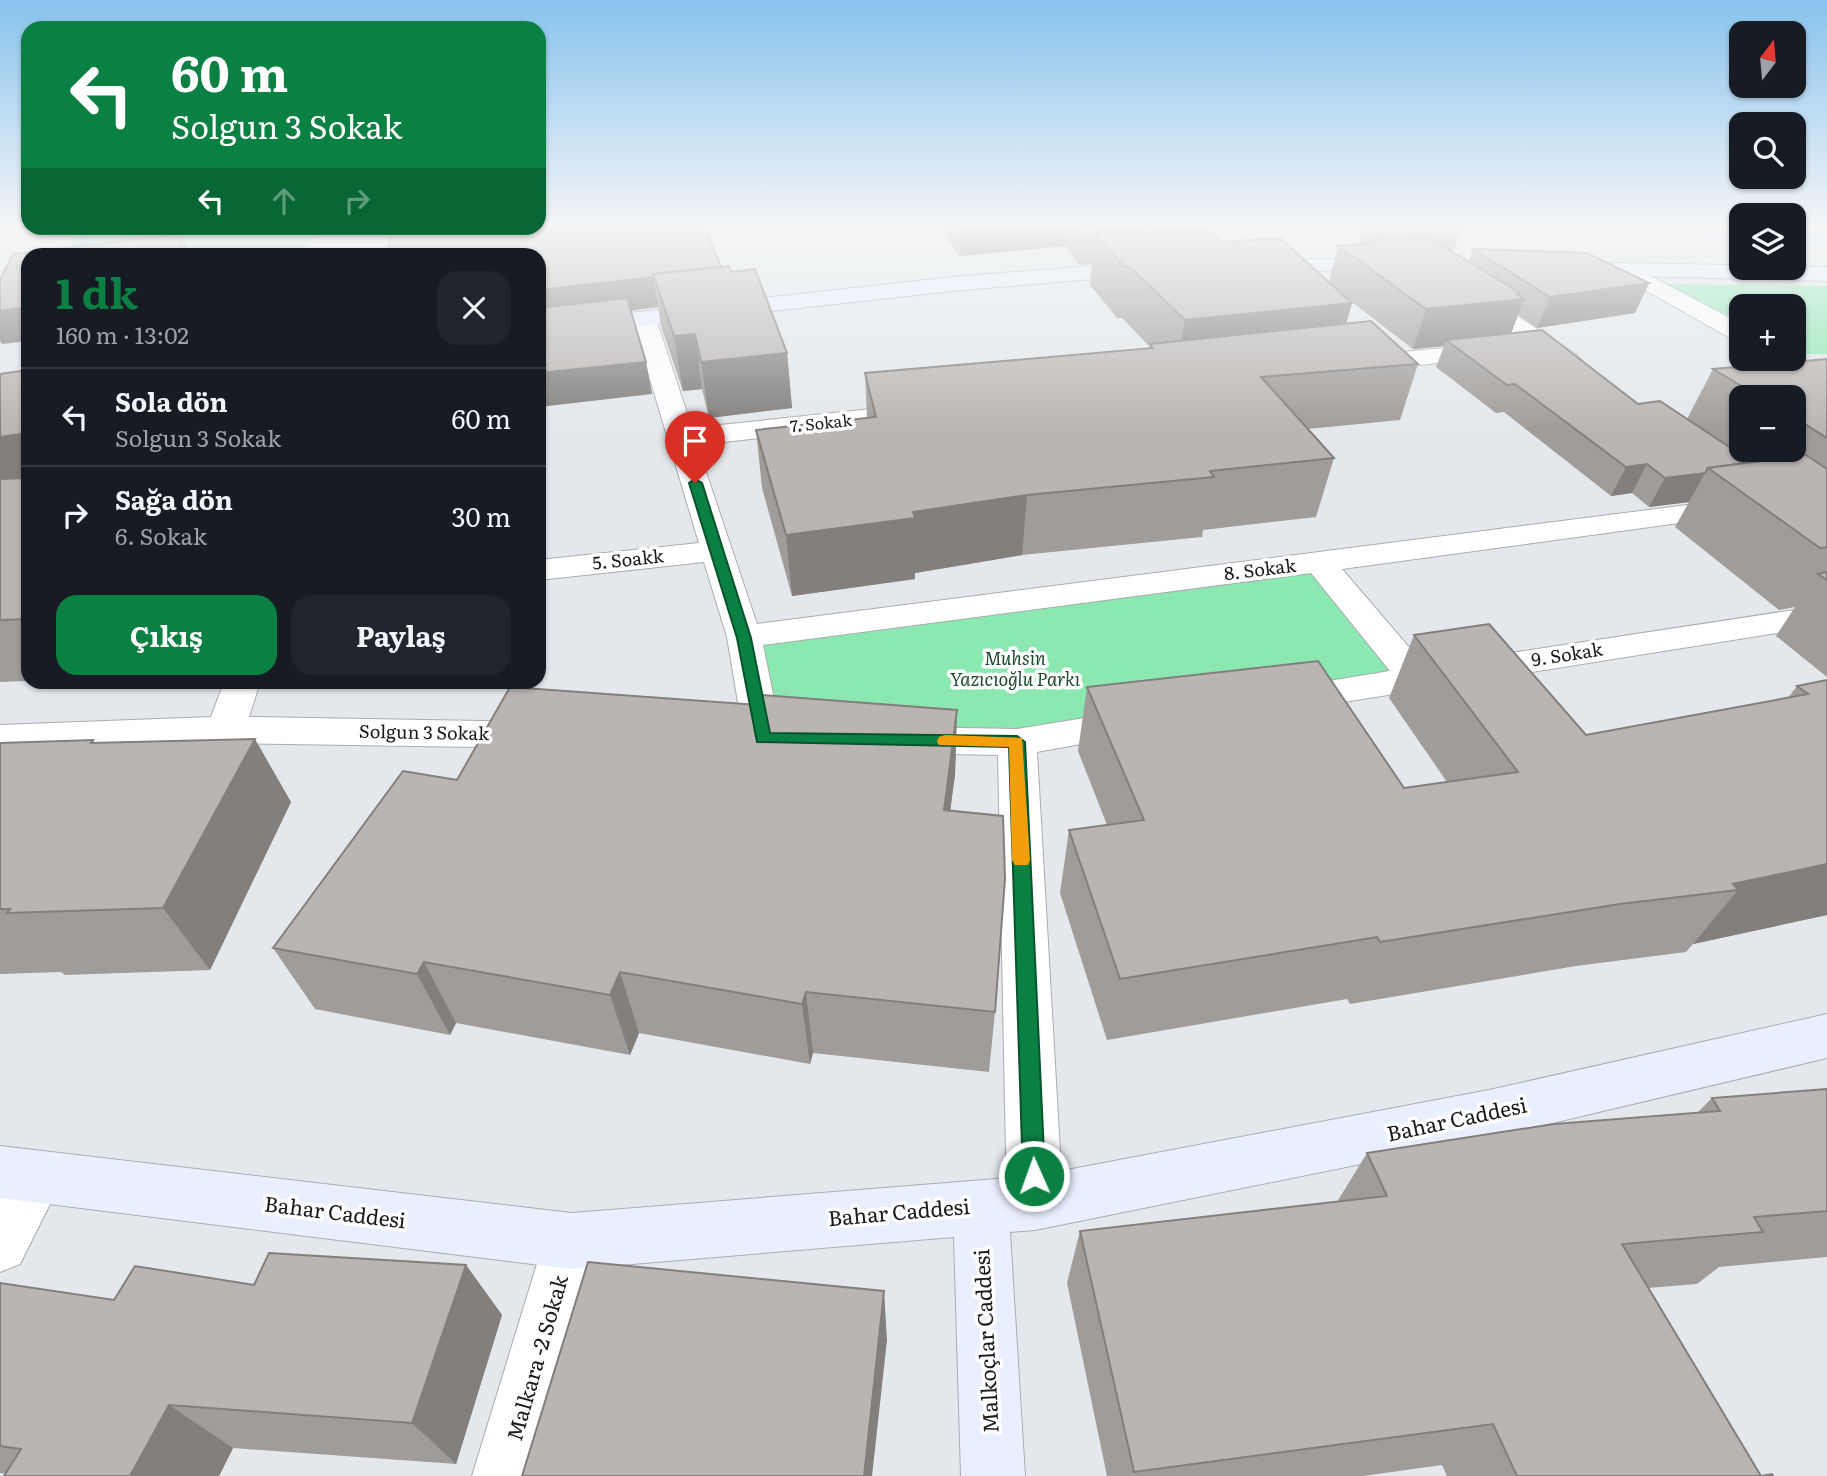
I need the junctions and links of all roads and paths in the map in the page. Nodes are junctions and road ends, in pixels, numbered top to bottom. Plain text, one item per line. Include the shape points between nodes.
1 (872, 293) edge
2 (1466, 293) edge
3 (1667, 293) edge
4 (644, 318) junction
5 (1729, 327) edge
6 (546, 329) edge
7 (1545, 345) junction
8 (1339, 367) edge
9 (1806, 370) edge
10 (1589, 375) edge
11 (1827, 382) edge
12 (942, 410) edge
13 (681, 438) junction
14 (1762, 504) edge
15 (716, 551) junction
16 (1319, 562) junction
17 (546, 569) edge
18 (1827, 615) edge
19 (744, 638) junction
20 (1416, 679) junction
21 (240, 689) edge
22 (1251, 705) edge
23 (1168, 718) edge
24 (226, 730) junction
25 (570, 735) edge
26 (0, 738) edge
27 (722, 738) edge
28 (763, 738) junction
29 (803, 739) edge
30 (870, 740) edge
31 (1017, 742) junction
32 (1827, 1036) edge
33 (18, 1175) edge
34 (1008, 1205) junction
35 (572, 1241) junction
36 (0, 1244) edge
37 (504, 1476) edge
38 (993, 1476) edge

1 - 4 main road
2 - 7 street
3 - 5 street
4 - 6 main road
4 - 13 street
7 - 8 street
7 - 10 street
9 - 11 street
12 - 13 street, 7. Sokak
13 - 15 street
14 - 16 street, 8. Sokak
15 - 17 street, 5. Soakk
15 - 19 street
16 - 19 street, 8. Sokak
16 - 20 street
18 - 20 street, 9. Sokak
19 - 28 street
20 - 22 street, 9. Sokak
21 - 24 street
23 - 31 street
24 - 25 street, Solgun 3 Sokak
24 - 26 street, Solgun 3 Sokak
27 - 28 street
28 - 29 street
30 - 31 street
31 - 34 street
32 - 34 main road, Bahar Caddesi via 1489,1114
33 - 35 main road, Bahar Caddesi
33 - 36 street
34 - 35 main road, Bahar Caddesi
34 - 38 main road, Malkoçlar Caddesi
35 - 37 street, Malkara -2 Sokak

